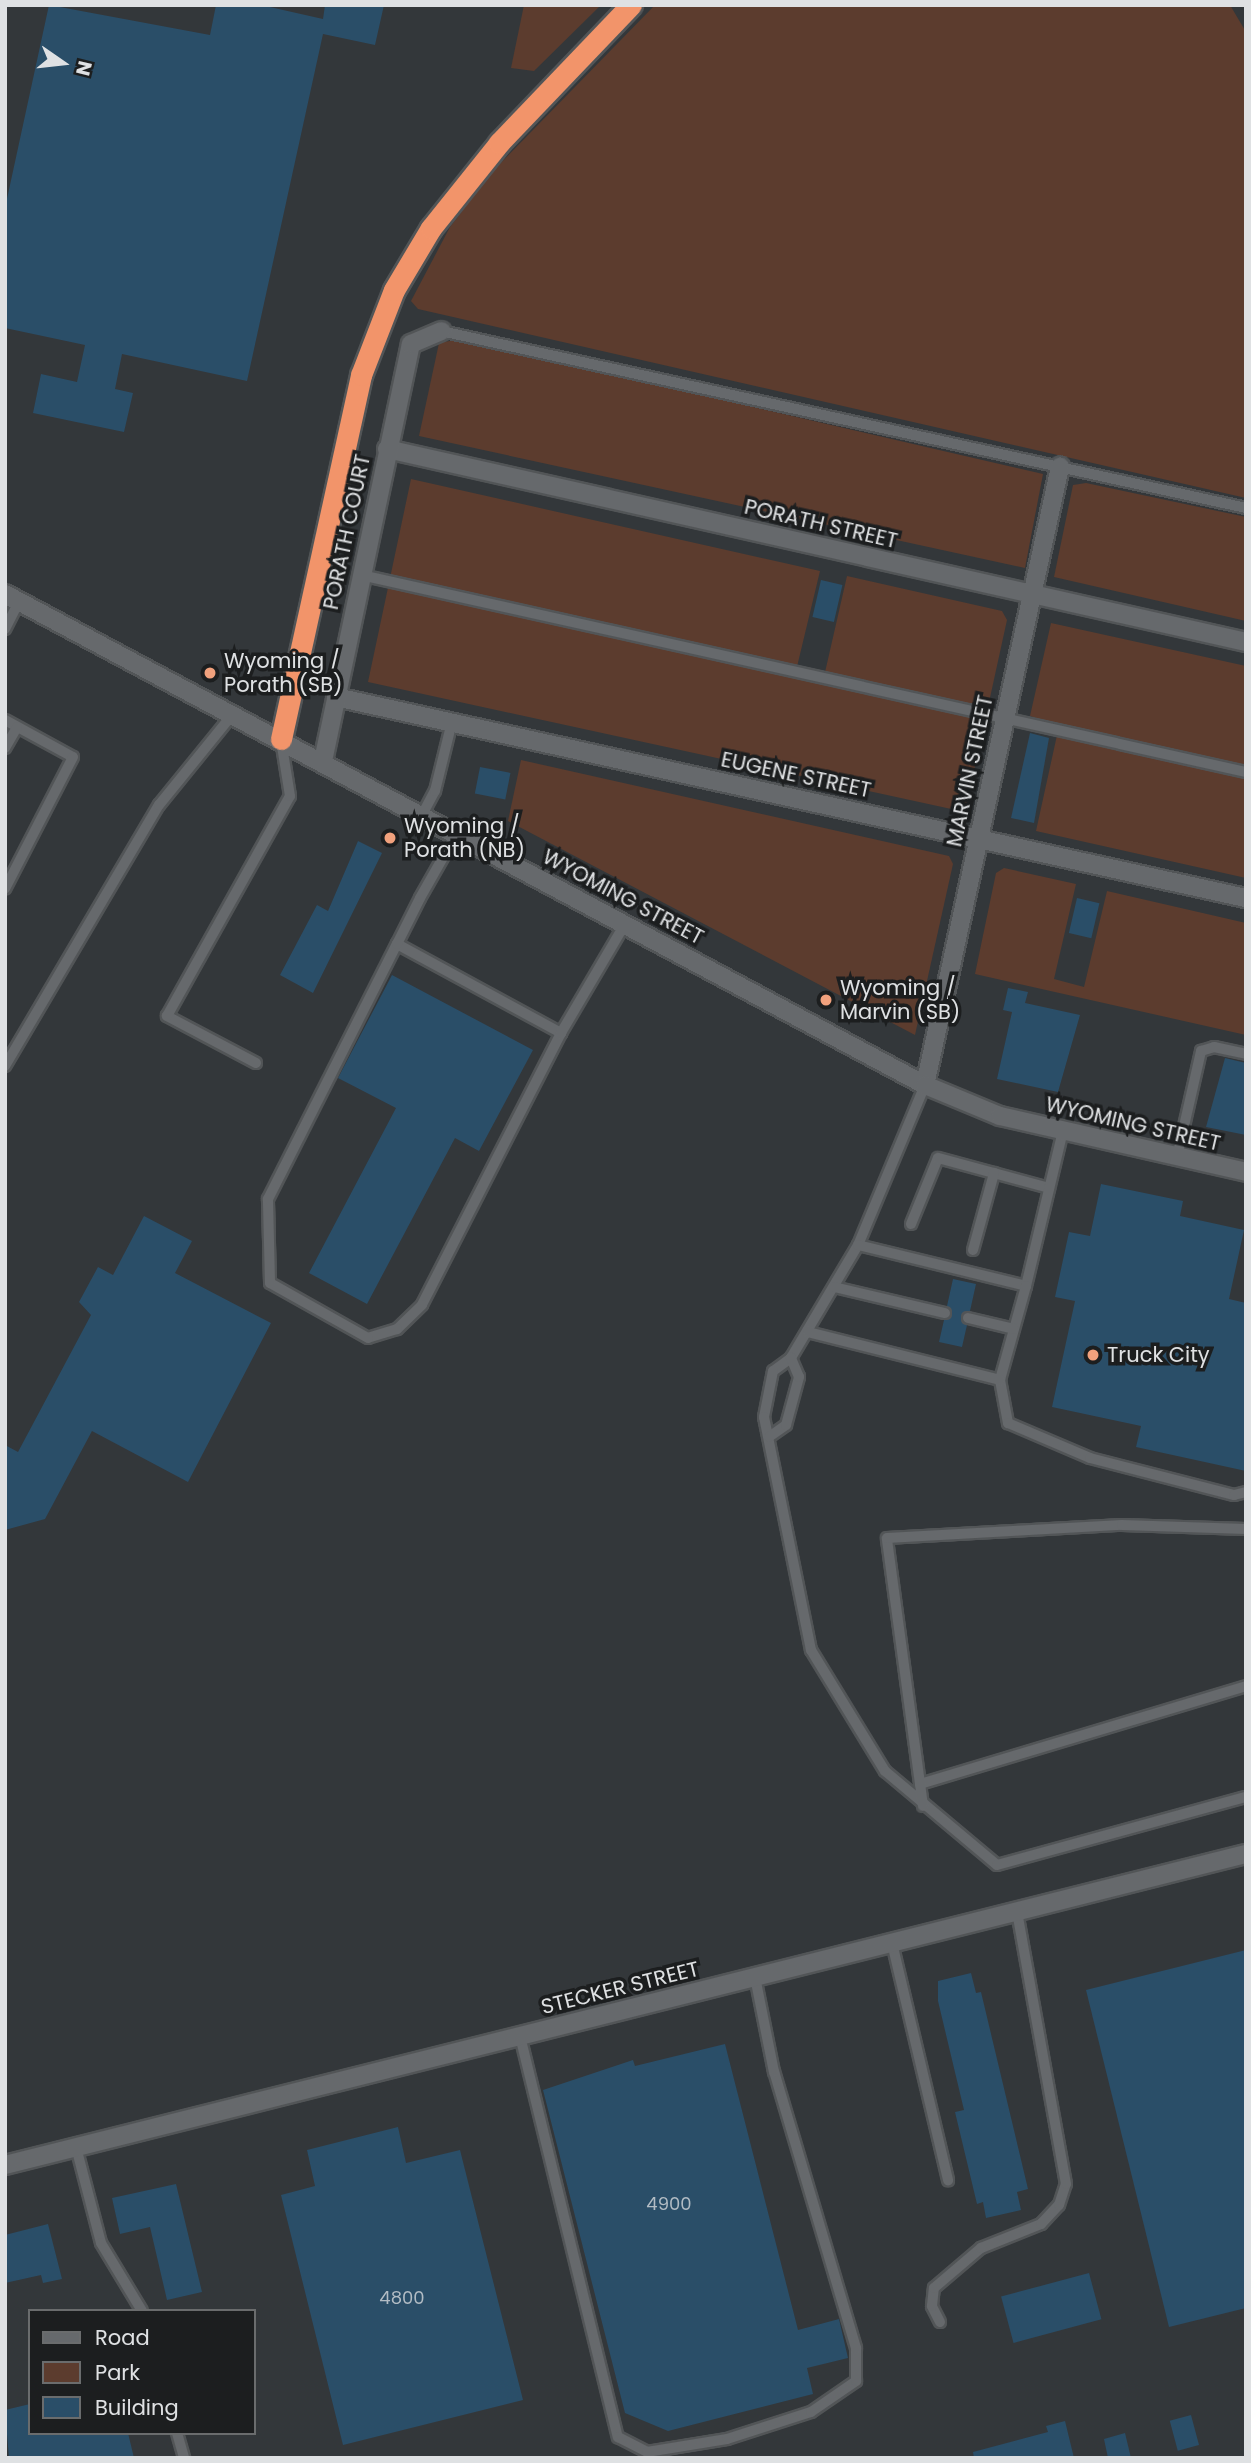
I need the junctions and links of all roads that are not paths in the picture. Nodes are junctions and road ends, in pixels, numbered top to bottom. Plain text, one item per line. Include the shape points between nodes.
1 (631, 5) edge
2 (441, 331) joint
3 (387, 449) junction
4 (1060, 467) junction
5 (1246, 509) edge
6 (361, 575) junction
7 (1032, 594) junction
8 (12, 598) edge
9 (5, 629) edge
10 (1246, 642) edge
11 (336, 697) junction
12 (233, 714) junction
13 (1005, 719) junction
14 (5, 720) edge
15 (452, 722) junction
16 (17, 727) junction
17 (281, 739) junction
18 (5, 748) edge
19 (323, 761) junction
20 (1246, 772) edge
21 (422, 815) junction
22 (457, 833) junction
23 (979, 839) junction
24 (5, 889) edge
25 (1246, 898) edge
26 (625, 924) junction
27 (397, 944) junction
28 (561, 1033) junction
29 (1246, 1054) edge
30 (256, 1063) dead end
31 (5, 1066) edge
32 (925, 1085) junction
33 (1063, 1131) junction
34 (1177, 1157) junction
35 (1246, 1172) edge
36 (994, 1173) junction
37 (1049, 1188) junction
38 (911, 1224) dead end
39 (858, 1245) junction
40 (973, 1250) dead end
41 (1026, 1286) junction
42 (834, 1287) junction
43 (945, 1313) dead end
44 (968, 1318) dead end
45 (1014, 1329) junction
46 (808, 1332) junction
47 (791, 1358) junction
48 (999, 1380) junction
49 (769, 1437) junction
50 (1246, 1492) edge
51 (1246, 1529) edge
52 (1246, 1686) edge
53 (920, 1784) junction
54 (1246, 1797) edge
55 (923, 1807) junction
56 (1246, 1854) edge
57 (1017, 1911) junction
58 (892, 1943) junction
59 (755, 1977) junction
60 (520, 2036) junction
61 (76, 2147) junction
62 (5, 2165) edge
63 (948, 2180) dead end
64 (141, 2309) edge
65 (940, 2322) dead end
66 (178, 2435) edge
67 (184, 2458) edge

1 - 17 highway via 499,143 431,228 394,290 361,375
2 - 3 street, PORATH COURT via 411,344
2 - 4 lane
3 - 6 street, PORATH COURT
3 - 7 street, PORATH STREET
4 - 5 lane
4 - 7 street, MARVIN STREET
6 - 11 street, PORATH COURT
6 - 13 lane
7 - 10 street, PORATH STREET
7 - 13 street, MARVIN STREET
8 - 9 lane
8 - 12 street, WYOMING STREET
11 - 15 street, EUGENE STREET
11 - 19 street, PORATH COURT
12 - 17 street, WYOMING STREET
12 - 31 lane via 159,805
13 - 20 lane
13 - 23 street, MARVIN STREET
14 - 16 lane
15 - 21 lane via 435,792
15 - 23 street, EUGENE STREET
16 - 18 lane
16 - 24 lane via 74,757
17 - 19 street, WYOMING STREET
17 - 30 lane via 290,796 167,1016
19 - 21 street, WYOMING STREET
21 - 22 street, WYOMING STREET
22 - 26 street, WYOMING STREET
22 - 27 lane
23 - 25 street, EUGENE STREET
23 - 32 street, MARVIN STREET
26 - 28 lane
26 - 32 street, WYOMING STREET
27 - 28 lane
27 - 28 lane via 268,1199 265,1236 270,1283 368,1338 397,1329 422,1305
29 - 34 lane via 1214,1047 1201,1051
32 - 33 street, WYOMING STREET via 1000,1116
32 - 39 lane
33 - 34 street, WYOMING STREET
33 - 37 lane
34 - 35 street, WYOMING STREET
36 - 37 lane
36 - 38 lane via 938,1158
36 - 40 lane
37 - 41 lane
39 - 41 lane
39 - 42 lane
41 - 45 lane
42 - 43 lane
42 - 46 lane
44 - 45 lane
45 - 48 lane
46 - 47 lane
46 - 48 lane
47 - 49 lane via 773,1371 764,1417
47 - 49 lane via 799,1377 786,1425
48 - 50 lane via 1009,1423 1090,1458 1234,1495
49 - 55 lane via 811,1650 885,1771
51 - 53 lane via 1122,1525 887,1538
52 - 53 lane
53 - 55 lane
54 - 55 lane via 997,1865
56 - 57 street, STECKER STREET
57 - 58 street, STECKER STREET
57 - 65 lane via 1066,2184 1059,2205 1041,2224 981,2248 934,2288 932,2306
58 - 59 street, STECKER STREET
58 - 63 lane
59 - 60 street, STECKER STREET
59 - 60 lane via 774,2072 856,2348 856,2381 811,2412 727,2438 647,2452 618,2437
60 - 61 street, STECKER STREET
61 - 62 street, STECKER STREET
61 - 64 lane via 101,2243
66 - 67 lane

